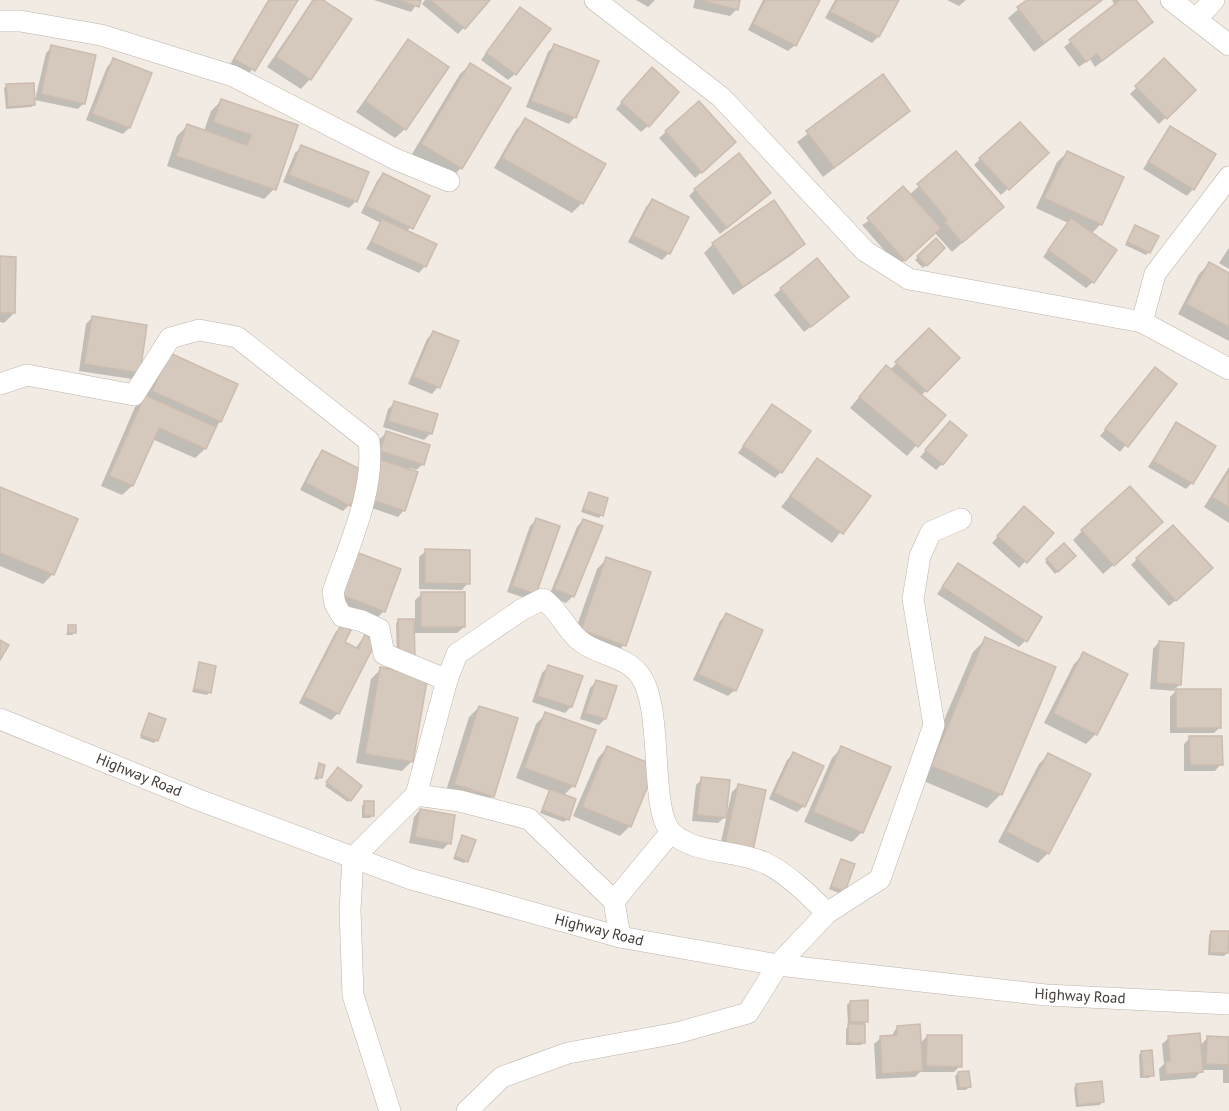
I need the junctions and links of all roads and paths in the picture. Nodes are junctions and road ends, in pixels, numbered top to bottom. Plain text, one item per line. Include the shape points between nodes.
1 (595, 0) edge
2 (1171, 0) edge
3 (1214, 0) edge
4 (1197, 18) junction
5 (0, 21) edge
6 (1229, 45) edge
7 (1229, 177) edge
8 (449, 181) dead end
9 (1142, 322) junction
10 (1229, 369) edge
11 (0, 384) edge
12 (961, 519) dead end
13 (447, 680) junction
14 (0, 719) edge
15 (416, 795) junction
16 (670, 832) junction
17 (354, 858) junction
18 (614, 902) junction
19 (827, 913) junction
20 (620, 937) junction
21 (778, 965) junction
22 (1229, 1004) edge
23 (390, 1111) edge
24 (467, 1111) edge

1 - 9 street via 721,97 865,251 909,279
2 - 4 street
3 - 4 street
4 - 6 street
5 - 8 street via 101,35 233,76 395,159
7 - 9 street via 1155,274
9 - 10 street
11 - 13 street via 27,375 134,394 170,338 199,330 237,337 369,441 372,462 333,592 335,604 342,616 379,629 384,654
12 - 19 street via 931,532 920,556 913,599 934,725 905,812 880,879
13 - 15 street
13 - 16 street via 457,654 543,599 553,606 579,641 617,658 639,674 650,702 662,814
14 - 17 street, Highway Road
15 - 17 street
15 - 18 street via 460,801 529,819
16 - 18 street
16 - 19 street via 690,843 763,862 807,893
17 - 20 street, Highway Road via 411,879
17 - 23 street via 350,910 354,995
18 - 20 street
19 - 21 street
20 - 21 street, Highway Road
21 - 22 street, Highway Road via 1046,995
21 - 24 street via 748,1013 677,1033 568,1053 502,1077

